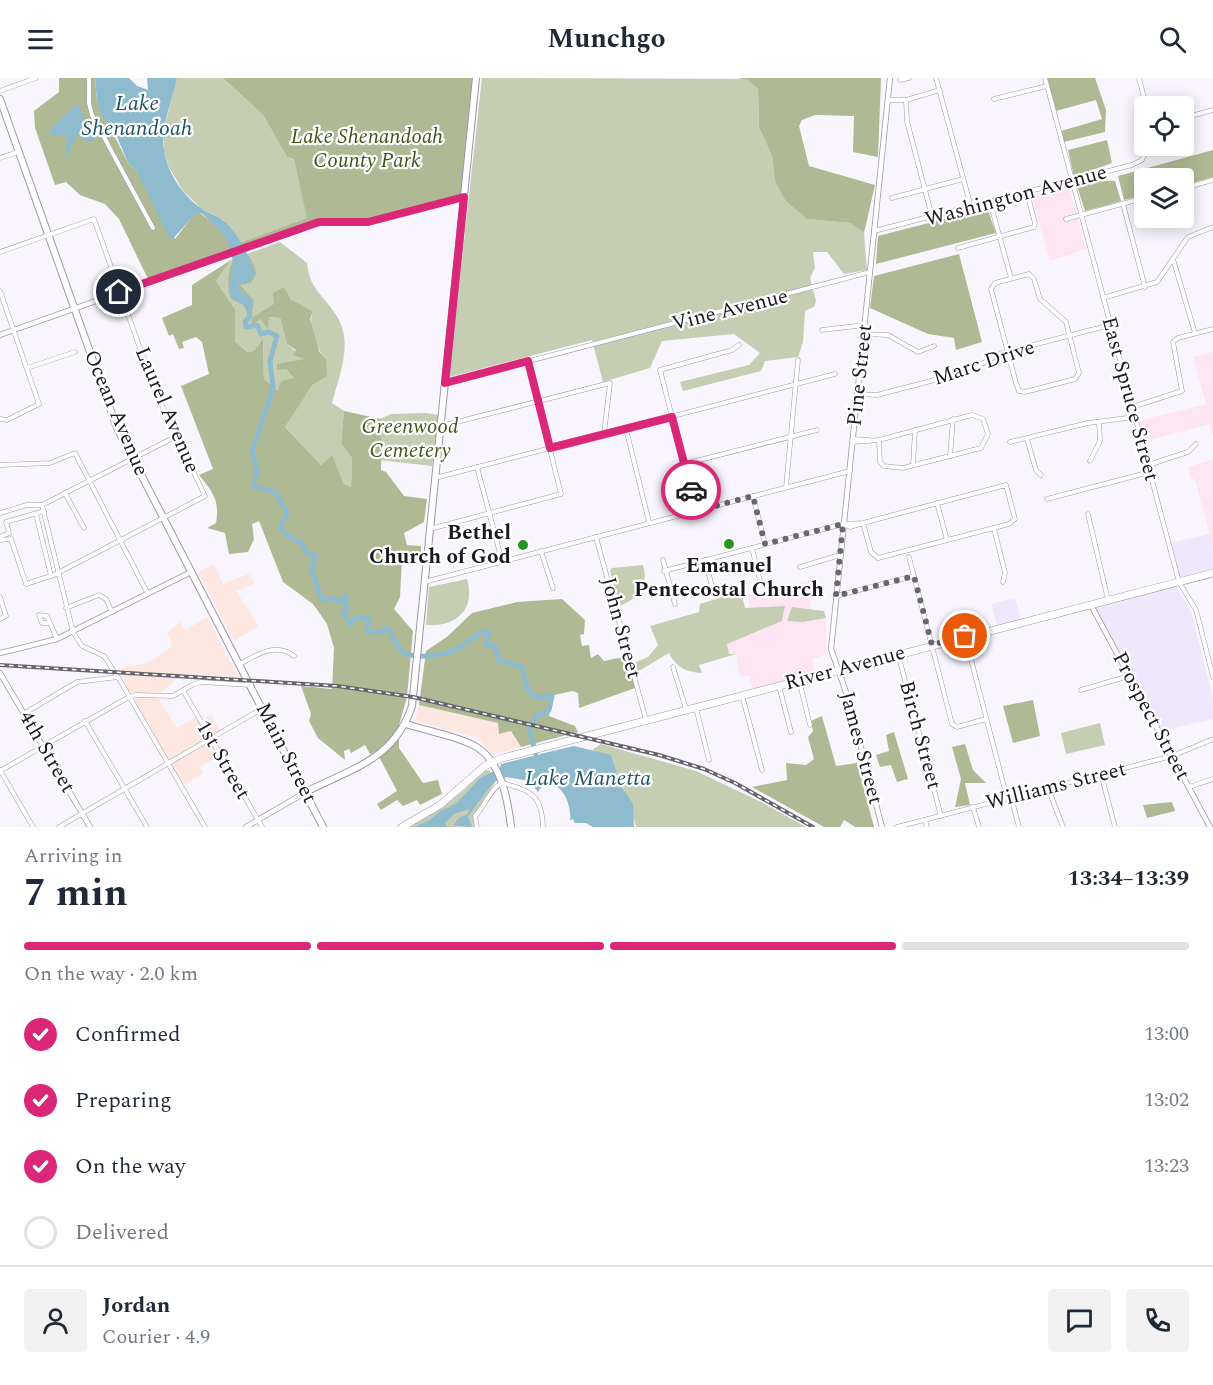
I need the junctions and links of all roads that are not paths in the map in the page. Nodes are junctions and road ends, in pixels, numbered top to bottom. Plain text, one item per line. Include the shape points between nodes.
1 (36, 78) edge
2 (89, 78) edge
3 (476, 78) edge
4 (890, 78) edge
5 (909, 78) edge
6 (936, 78) edge
7 (1045, 78) edge
8 (1139, 78) edge
9 (900, 80) dead end
10 (1047, 86) junction
11 (940, 90) junction
12 (0, 91) edge
13 (1144, 96) edge
14 (0, 99) edge
15 (994, 99) dead end
16 (888, 100) junction
17 (906, 100) junction
18 (1213, 110) edge
19 (1194, 115) edge
20 (18, 152) junction
21 (1142, 156) edge
22 (0, 158) edge
23 (963, 179) junction
24 (1213, 180) edge
25 (1073, 181) junction
26 (1194, 185) edge
27 (925, 189) junction
28 (1027, 193) junction
29 (464, 197) junction
30 (892, 198) dead end
31 (1134, 201) edge
32 (990, 202) junction
33 (1123, 204) junction
34 (970, 207) junction
35 (1082, 215) junction
36 (932, 218) junction
37 (1066, 219) dead end
38 (1213, 227) edge
39 (153, 228) dead end
40 (874, 231) junction
41 (48, 235) junction
42 (1000, 236) junction
43 (958, 248) dead end
44 (0, 252) edge
45 (1173, 259) junction
46 (870, 272) junction
47 (1011, 278) junction
48 (1145, 287) junction
49 (0, 291) edge
50 (119, 292) junction
51 (1103, 298) junction
52 (73, 308) junction
53 (865, 325) junction
54 (1110, 325) junction
55 (13, 329) junction
56 (1213, 329) edge
57 (822, 330) dead end
58 (1195, 333) junction
59 (863, 334) junction
60 (0, 335) edge
61 (1070, 336) junction
62 (739, 345) dead end
63 (934, 346) dead end
64 (75, 352) dead end
65 (1008, 352) junction
66 (798, 360) dead end
67 (528, 361) junction
68 (27, 368) junction
69 (835, 374) dead end
70 (445, 383) junction
71 (796, 384) junction
72 (856, 394) junction
73 (538, 401) junction
74 (1132, 407) junction
75 (672, 417) junction
76 (1135, 417) junction
77 (0, 419) edge
78 (952, 419) junction
79 (1099, 422) junction
80 (440, 426) junction
81 (626, 429) junction
82 (817, 430) dead end
83 (915, 430) junction
84 (604, 434) junction
85 (791, 436) junction
86 (175, 437) junction
87 (1027, 439) junction
88 (853, 440) junction
89 (879, 440) junction
90 (1010, 442) dead end
91 (1196, 444) dead end
92 (550, 448) junction
93 (950, 456) junction
94 (132, 459) junction
95 (1090, 461) dead end
96 (684, 464) junction
97 (0, 465) edge
98 (913, 465) junction
99 (1148, 465) junction
100 (477, 467) junction
101 (849, 471) junction
102 (1150, 472) junction
103 (1041, 475) dead end
104 (435, 478) junction
105 (90, 481) junction
106 (786, 487) junction
107 (65, 493) junction
108 (753, 496) junction
109 (1047, 500) dead end
110 (938, 503) junction
111 (42, 505) junction
112 (44, 511) junction
113 (696, 511) junction
114 (1, 513) edge
115 (36, 514) junction
116 (489, 514) junction
117 (1088, 514) dead end
118 (164, 518) junction
119 (6, 522) junction
120 (649, 522) junction
121 (863, 523) junction
122 (843, 524) junction
123 (84, 528) dead end
124 (994, 528) junction
125 (430, 530) junction
126 (9, 533) junction
127 (596, 537) junction
128 (0, 538) edge
129 (11, 539) junction
130 (120, 540) junction
131 (947, 540) junction
132 (765, 544) junction
133 (752, 548) junction
134 (541, 551) junction
135 (840, 555) junction
136 (909, 557) dead end
137 (663, 560) dead end
138 (705, 560) junction
139 (502, 561) junction
140 (800, 567) dead end
141 (664, 571) junction
142 (191, 572) junction
143 (58, 573) junction
144 (1213, 573) edge
145 (51, 576) junction
146 (914, 576) junction
147 (424, 582) junction
148 (1003, 582) dead end
149 (1179, 582) junction
150 (765, 584) dead end
151 (553, 588) dead end
152 (148, 594) junction
153 (714, 594) dead end
154 (836, 596) junction
155 (0, 597) edge
156 (1108, 600) junction
157 (675, 604) dead end
158 (1091, 604) junction
159 (66, 608) junction
160 (112, 612) junction
161 (2, 618) edge
162 (50, 623) dead end
163 (73, 632) junction
164 (965, 636) junction
165 (57, 639) junction
166 (932, 645) junction
167 (0, 653) edge
168 (898, 654) junction
169 (294, 656) dead end
170 (239, 664) junction
171 (673, 667) dead end
172 (839, 669) junction
173 (1, 675) edge
174 (1129, 676) junction
175 (117, 677) junction
176 (1213, 677) edge
177 (799, 680) junction
178 (250, 683) junction
179 (779, 685) junction
180 (1081, 690) dead end
181 (184, 692) junction
182 (742, 694) junction
183 (129, 697) junction
184 (695, 707) junction
185 (263, 708) junction
186 (686, 709) junction
187 (25, 713) junction
188 (986, 719) junction
189 (645, 720) junction
190 (85, 721) junction
191 (406, 724) junction
192 (810, 725) dead end
193 (791, 732) dead end
194 (210, 738) junction
195 (1213, 740) edge
196 (44, 746) junction
197 (1172, 756) junction
198 (709, 760) dead end
199 (168, 763) junction
200 (491, 763) junction
201 (762, 770) dead end
202 (0, 771) edge
203 (1101, 774) junction
204 (1213, 779) edge
205 (502, 782) junction
206 (1189, 787) junction
207 (1048, 788) junction
208 (125, 789) junction
209 (306, 792) junction
210 (1009, 798) junction
211 (974, 807) junction
212 (83, 813) junction
213 (941, 816) junction
214 (1213, 817) edge
215 (1206, 819) junction
216 (258, 820) junction
217 (925, 820) junction
218 (33, 827) edge
219 (59, 827) edge
220 (90, 827) edge
221 (147, 827) edge
222 (205, 827) edge
223 (246, 827) edge
224 (262, 827) edge
225 (323, 827) edge
226 (402, 827) edge
227 (477, 827) edge
228 (511, 827) edge
229 (543, 827) edge
230 (882, 827) edge
231 (897, 827) edge
232 (927, 827) edge
233 (979, 827) edge
234 (1019, 827) edge
235 (1063, 827) edge
236 (1115, 827) edge
237 (1210, 827) edge

1 - 12 street
2 - 39 street via 92,115
3 - 29 main road
4 - 16 street, Pine Street
5 - 9 street
6 - 11 street
7 - 10 street, East Spruce Street
8 - 13 street
10 - 15 street
10 - 25 street, East Spruce Street
11 - 17 street
11 - 23 street
14 - 20 main road, Ocean Avenue
16 - 17 street
16 - 40 street, Pine Street
17 - 27 street via 906,118
18 - 19 street
20 - 22 street
20 - 41 main road, Ocean Avenue
21 - 25 street, Washington Avenue via 1138,163
23 - 27 street
23 - 34 street
24 - 26 street
25 - 28 street, Washington Avenue
25 - 35 street, East Spruce Street
27 - 30 street
27 - 36 street
28 - 32 street, Washington Avenue
28 - 42 street via 1035,226
29 - 50 street via 368,222 319,222
29 - 70 main road
31 - 33 street
32 - 34 street, Washington Avenue
32 - 42 street
33 - 35 street
33 - 48 street
34 - 36 street, Washington Avenue
35 - 37 street
35 - 51 street, East Spruce Street
36 - 40 street, Washington Avenue
38 - 45 street via 1188,237
40 - 46 street, Pine Street
41 - 44 street
41 - 50 street, Laurel Avenue via 95,221
41 - 52 main road, Ocean Avenue
42 - 43 street
42 - 47 street
45 - 48 street via 1157,282
45 - 58 street
46 - 53 street, Pine Street
46 - 67 street, Vine Avenue
47 - 61 street via 1030,275 1040,299 1064,318
47 - 65 street via 995,283 991,289
48 - 51 street
49 - 55 street
50 - 52 street
50 - 86 street, Laurel Avenue
51 - 54 street, East Spruce Street
52 - 55 street
52 - 94 main road, Ocean Avenue
53 - 57 street
53 - 59 street, Pine Street
54 - 61 street, Marc Drive
54 - 74 street, East Spruce Street
55 - 60 street
55 - 68 street
56 - 58 street
58 - 74 street via 1173,342 1182,391
59 - 63 street via 888,335 918,352
59 - 72 street, Pine Street
61 - 65 street, Marc Drive
61 - 65 street via 1078,377 1031,391 1021,392 1018,388
62 - 75 street via 660,370
64 - 68 street
65 - 72 street, Marc Drive via 950,376 877,394
66 - 71 street
67 - 70 street, Vine Avenue
67 - 73 street
68 - 77 street via 38,407 7,420
69 - 71 street
70 - 80 main road
71 - 75 street
71 - 85 street
72 - 88 street, Pine Street
73 - 80 street
73 - 84 street via 610,383
73 - 92 street
74 - 76 street, East Spruce Street
75 - 81 street
75 - 96 street
76 - 79 street
76 - 99 street, East Spruce Street
78 - 83 street
78 - 93 street
78 - 93 street via 978,416 988,434 981,448
79 - 87 street
79 - 95 street via 1100,441
80 - 104 main road
81 - 84 street
81 - 120 street
82 - 85 street
83 - 89 street
83 - 98 street
84 - 92 street
85 - 96 street
85 - 106 street
86 - 94 street
86 - 118 street, Laurel Avenue via 205,496
87 - 90 street
87 - 103 street
88 - 89 street
88 - 101 street, Pine Street
89 - 98 street via 880,462 884,466
91 - 99 street via 1188,452
92 - 100 street
92 - 116 street via 561,494
93 - 98 street
94 - 105 street
94 - 118 main road, Ocean Avenue
96 - 113 street
97 - 105 street via 50,463 74,453
99 - 102 street, East Spruce Street
100 - 104 street
100 - 116 street
101 - 106 street
101 - 122 street, Pine Street
102 - 109 street
102 - 149 street, East Spruce Street
104 - 125 main road
105 - 107 street
105 - 130 street
106 - 108 street
107 - 111 street
107 - 123 street
108 - 113 street
108 - 132 street
110 - 121 street
110 - 124 street via 1006,485 1014,521
110 - 131 street
111 - 112 street
111 - 114 street
112 - 115 street
112 - 143 street
113 - 120 street
114 - 119 street
115 - 119 street
115 - 145 street
116 - 125 street
116 - 139 street
117 - 156 street
118 - 130 street
118 - 142 main road, Ocean Avenue
119 - 126 street
120 - 127 street
121 - 122 street
121 - 131 street via 875,558
122 - 132 street
122 - 135 street, Pine Street
124 - 131 street
124 - 148 street via 1005,573
125 - 147 main road
126 - 128 street
126 - 129 street
127 - 134 street
127 - 189 street, John Street
128 - 129 street
129 - 145 street via 26,584
130 - 143 street
130 - 152 street
132 - 133 street
133 - 138 street
133 - 150 street via 760,580
134 - 139 street
134 - 151 street
135 - 140 street
135 - 154 street, Pine Street
136 - 146 street
137 - 141 street
138 - 141 street
138 - 153 street
139 - 147 street
141 - 157 street
142 - 152 street
142 - 170 main road, Ocean Avenue
143 - 145 street
143 - 159 street
144 - 149 highway, River Avenue
146 - 154 street
146 - 166 street
147 - 191 main road via 413,697
149 - 156 highway, River Avenue
149 - 176 street, East Spruce Street via 1196,610
152 - 160 street
154 - 172 street, Pine Street via 831,649
155 - 161 street
156 - 158 highway, River Avenue
158 - 164 highway, River Avenue
158 - 174 street, Prospect Street
159 - 160 street via 99,595 106,599
159 - 163 street
160 - 163 street
162 - 165 street
163 - 165 street
163 - 175 street via 82,646 104,656
164 - 166 highway, River Avenue
164 - 188 street
165 - 167 street
166 - 168 highway, River Avenue
166 - 188 street via 952,724 957,727
168 - 172 highway, River Avenue
168 - 213 street, Birch Street
169 - 170 street via 268,650
170 - 178 main road, Ocean Avenue
171 - 186 street
172 - 177 highway, River Avenue
172 - 230 street, James Street
173 - 187 street, 4th Street
174 - 180 street
174 - 197 street, Prospect Street
175 - 183 street
175 - 187 street via 77,682
177 - 179 highway, River Avenue
177 - 192 street
178 - 181 street via 201,682
178 - 185 main road, Main Street
179 - 182 highway, River Avenue
179 - 193 street
181 - 183 street
181 - 194 street, 1st Street
182 - 184 highway, River Avenue
182 - 201 street
183 - 190 street
183 - 199 street
184 - 186 highway, River Avenue
184 - 198 street
185 - 194 street
185 - 209 main road, Main Street
186 - 189 highway, River Avenue
187 - 196 street, 4th Street
188 - 210 street
189 - 200 highway, River Avenue
190 - 196 street
190 - 208 street
191 - 200 main road via 474,745
191 - 209 main road via 379,755
194 - 199 street
194 - 216 street, 1st Street
195 - 197 street, Williams Street
196 - 202 street
196 - 212 street, 4th Street
197 - 203 street, Williams Street
197 - 206 street, Prospect Street
199 - 208 street
199 - 222 street
200 - 205 main road
200 - 226 highway via 440,805
202 - 218 street
203 - 207 street, Williams Street
203 - 236 street
204 - 206 street
205 - 227 street via 475,816
205 - 228 main road
205 - 229 street via 537,798
206 - 215 street, Prospect Street
207 - 210 street, Williams Street
207 - 235 street
208 - 212 street
208 - 221 street
209 - 216 street
209 - 225 main road, Main Street
210 - 211 street, Williams Street
210 - 234 street
211 - 213 street, Williams Street
211 - 233 street
212 - 219 street
212 - 220 street, 4th Street
213 - 217 street, Williams Street
214 - 215 street
215 - 237 street, Prospect Street
216 - 223 street
216 - 224 street, 1st Street
217 - 231 street, Williams Street
217 - 232 street

